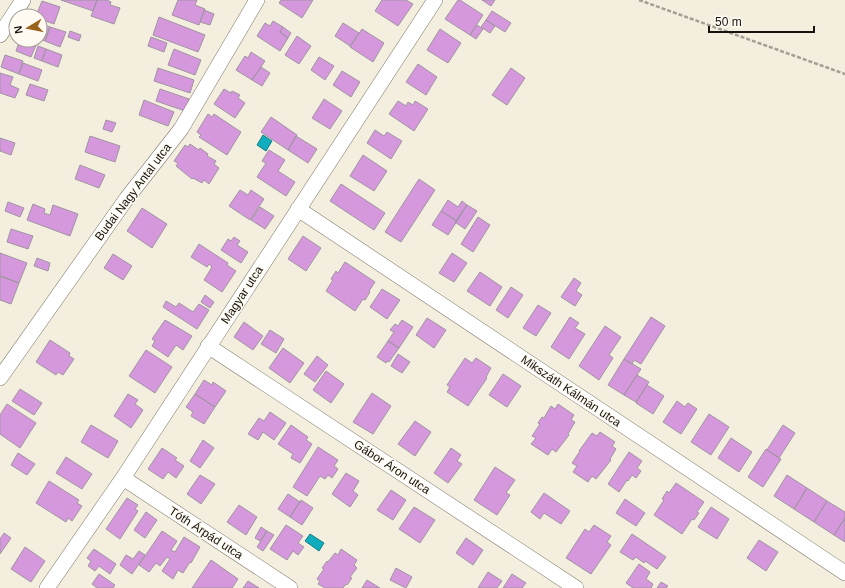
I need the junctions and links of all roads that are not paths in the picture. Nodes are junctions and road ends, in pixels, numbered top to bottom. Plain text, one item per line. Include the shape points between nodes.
1 (23, 0) edge
2 (257, 0) edge
3 (435, 0) edge
4 (0, 35) edge
5 (298, 209) junction
6 (208, 346) junction
7 (0, 378) edge
8 (123, 478) junction
9 (845, 574) edge
10 (47, 588) edge
11 (290, 588) edge
12 (576, 588) edge

1 - 4 street
2 - 7 street, Budai Nagy Antal utca via 181,130 127,198
3 - 5 street, Magyar utca
5 - 6 street, Magyar utca
5 - 9 street, Mikszáth Kálmán utca
6 - 8 street, Magyar utca
6 - 12 street, Gábor Áron utca
8 - 10 street, Magyar utca
8 - 11 street, Tóth Árpád utca

